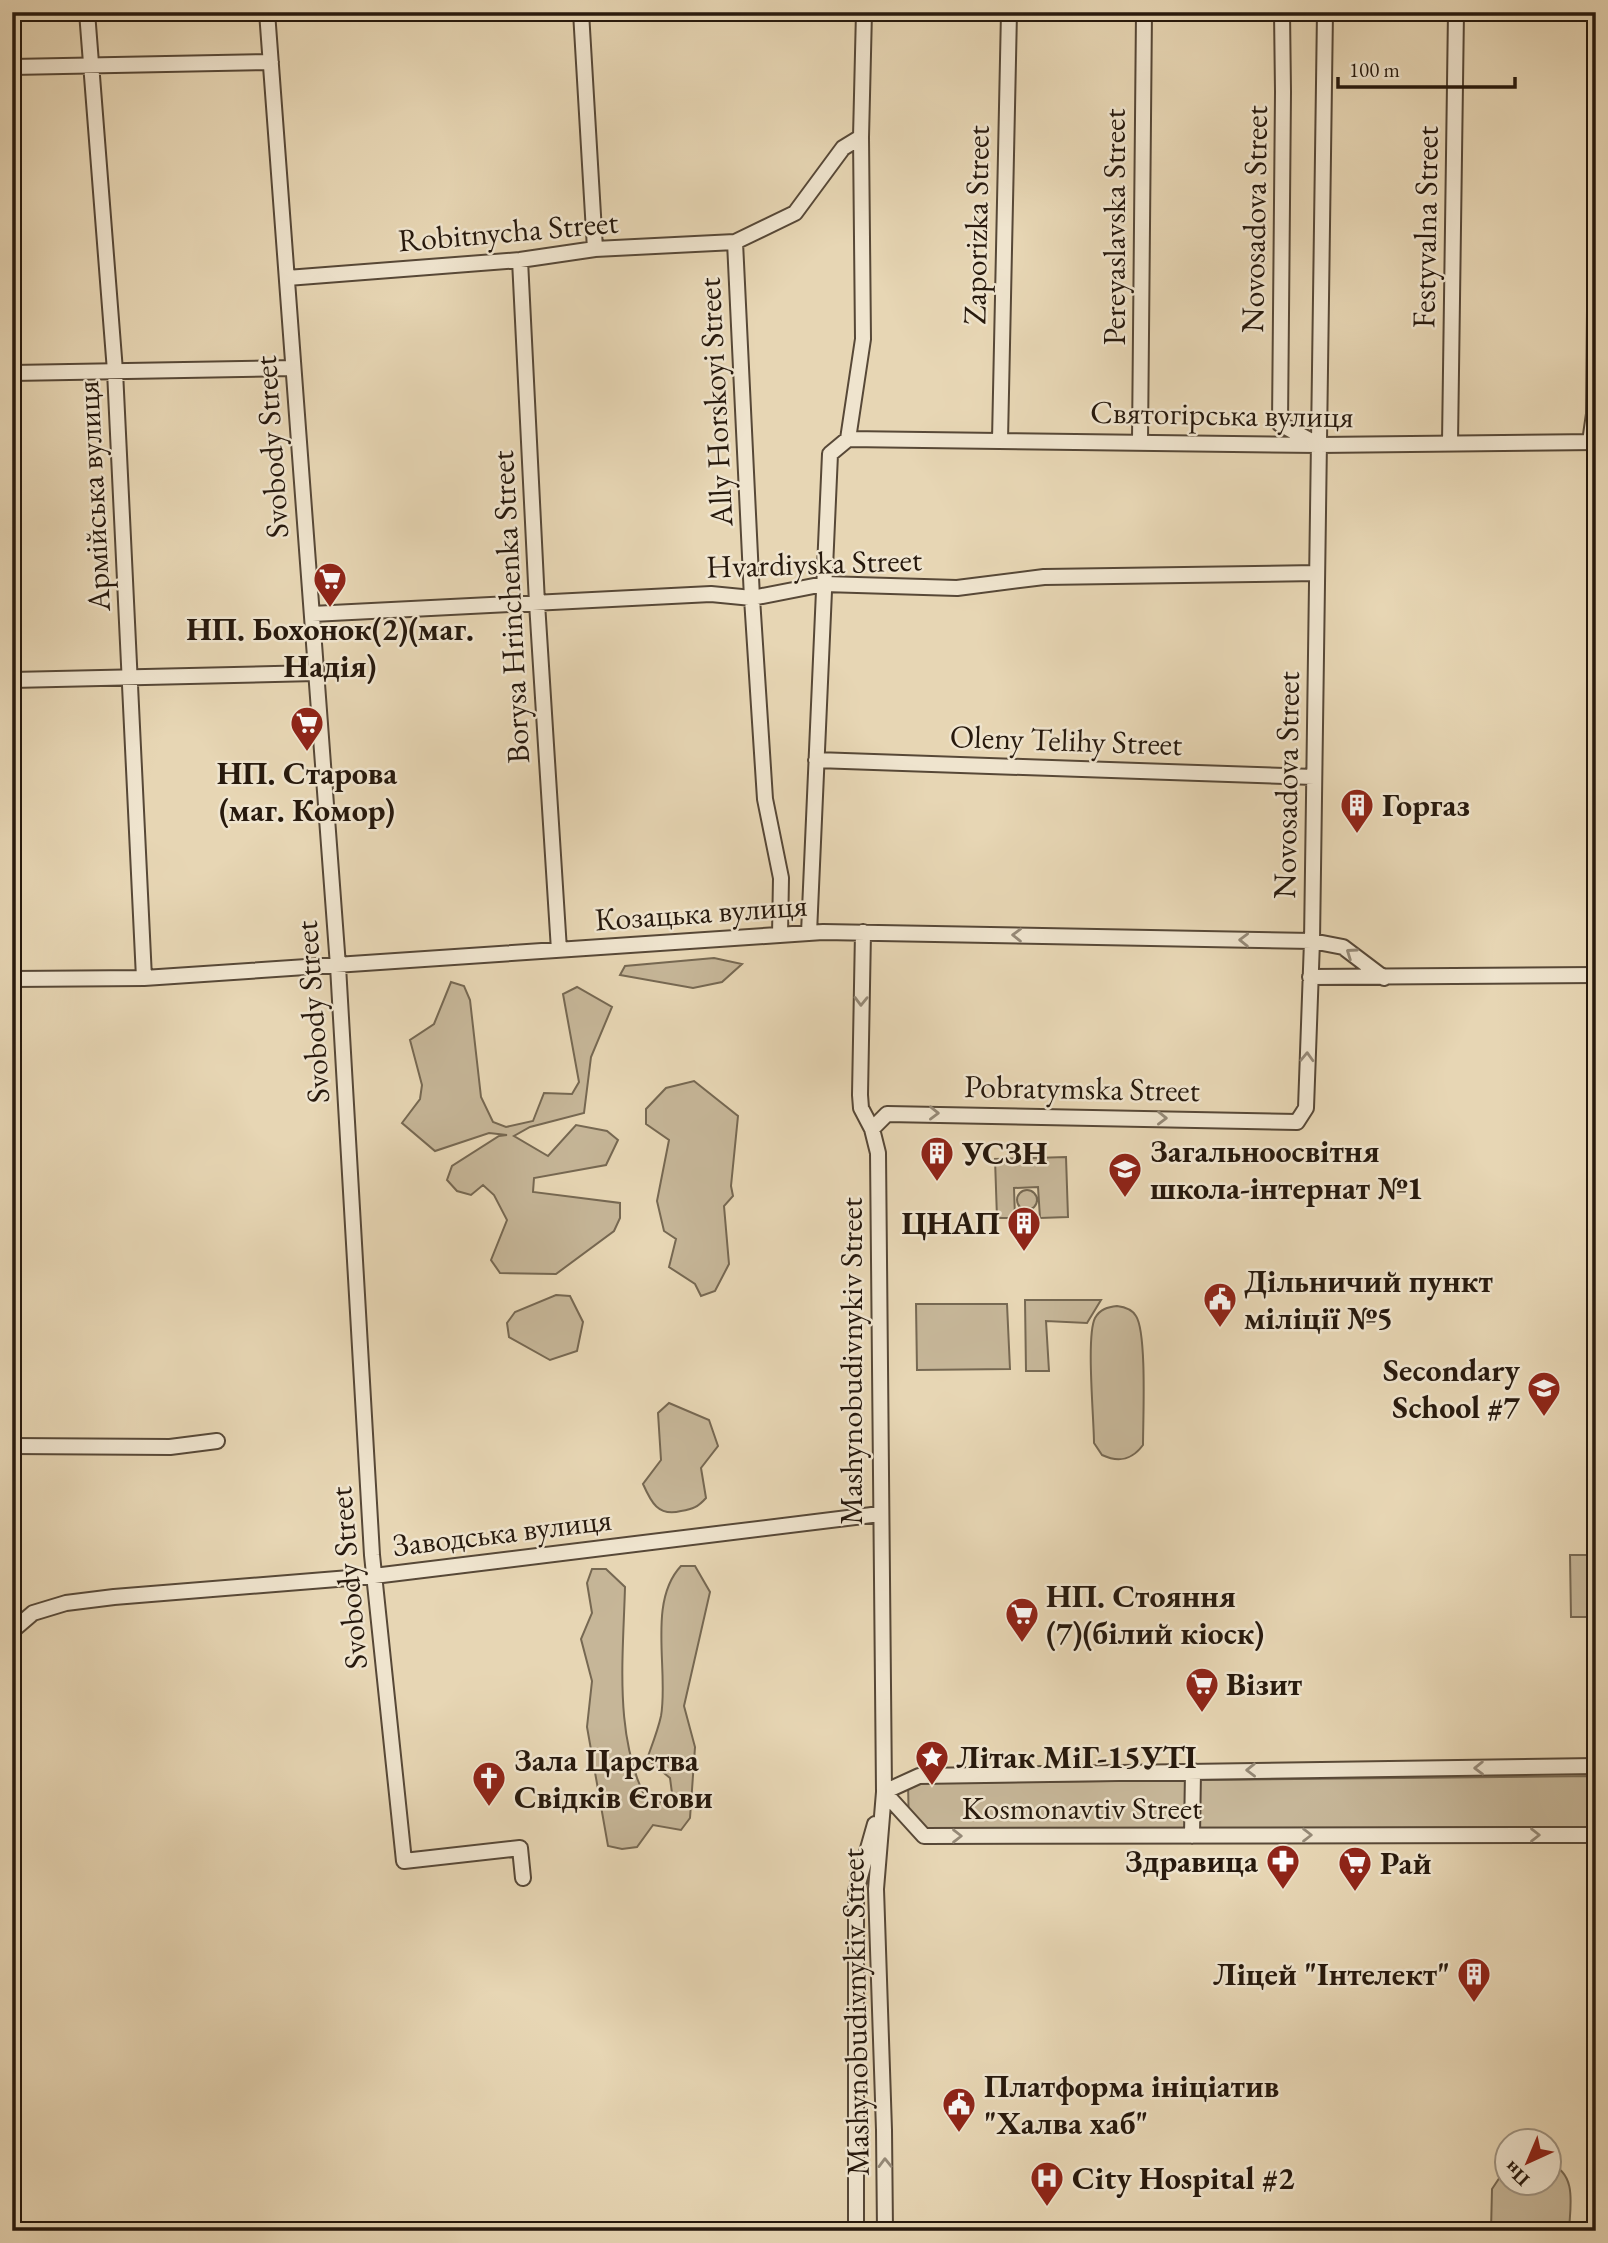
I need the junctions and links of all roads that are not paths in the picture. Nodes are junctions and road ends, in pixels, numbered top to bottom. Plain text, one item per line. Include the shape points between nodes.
1 (87, 12) edge
2 (267, 12) edge
3 (581, 12) edge
4 (864, 12) edge
5 (1009, 12) edge
6 (1144, 12) edge
7 (1282, 12) edge
8 (1325, 12) edge
9 (1456, 12) edge
10 (271, 62) junction
11 (92, 64) junction
12 (12, 67) edge
13 (861, 137) junction
14 (1596, 208) edge
15 (735, 242) junction
16 (594, 249) junction
17 (520, 260) junction
18 (287, 278) junction
19 (293, 368) junction
20 (115, 370) junction
21 (12, 373) edge
22 (848, 439) junction
23 (1000, 440) junction
24 (1140, 441) junction
25 (1593, 442) edge
26 (1450, 443) junction
27 (1319, 445) junction
28 (1317, 573) junction
29 (824, 584) junction
30 (752, 598) junction
31 (537, 603) junction
32 (312, 614) junction
33 (316, 673) junction
34 (129, 677) junction
35 (12, 680) edge
36 (816, 760) junction
37 (1314, 777) junction
38 (863, 932) junction
39 (809, 933) junction
40 (780, 935) junction
41 (1312, 941) junction
42 (559, 950) junction
43 (338, 966) junction
44 (1596, 975) edge
45 (1310, 977) junction
46 (144, 978) junction
47 (1384, 978) junction
48 (12, 979) edge
49 (1297, 1122) joint
50 (872, 1129) junction
51 (218, 1441) dead end
52 (12, 1446) edge
53 (880, 1514) junction
54 (374, 1576) junction
55 (12, 1631) edge
56 (1596, 1766) edge
57 (1193, 1771) junction
58 (884, 1792) junction
59 (1596, 1835) edge
60 (1192, 1836) junction
61 (523, 1878) dead end
62 (856, 2231) edge
63 (885, 2231) edge

1 - 11 street, Армійська вулиця
2 - 10 street, Svobody Street
3 - 16 street
4 - 13 street
5 - 23 street, Zaporizka Street
6 - 24 street, Pereyaslavska Street
7 - 27 street, Novosadova Street via 1280,424
8 - 27 street, Novosadova Street
9 - 26 street, Festyvalna Street
10 - 11 street
10 - 18 street, Svobody Street
11 - 12 street
11 - 20 street, Армійська вулиця
13 - 15 street, Ally Horskoyi Street via 843,148 795,214
13 - 22 street via 863,339
14 - 25 street
15 - 16 street, Robitnycha Street
15 - 30 street, Ally Horskoyi Street
16 - 17 street, Robitnycha Street
17 - 18 street, Robitnycha Street
17 - 31 street, Borysa Hrinchenka Street
18 - 19 street, Svobody Street
19 - 20 street
19 - 32 street, Svobody Street
20 - 21 street
20 - 34 street, Армійська вулиця
22 - 23 street, Святогірська вулиця
22 - 29 street via 830,454
23 - 24 street, Святогірська вулиця
24 - 27 street, Святогірська вулиця
25 - 26 street, Святогірська вулиця
26 - 27 street, Святогірська вулиця
27 - 28 street, Novosadova Street
28 - 29 street, Hvardiyska Street via 1044,577 957,588
28 - 37 street, Novosadova Street
29 - 30 street, Hvardiyska Street
29 - 36 street
30 - 31 street, Hvardiyska Street via 711,594
30 - 40 street, Ally Horskoyi Street via 765,799 781,878
31 - 32 street, Hvardiyska Street
31 - 42 street, Borysa Hrinchenka Street
32 - 33 street, Svobody Street
33 - 34 street
33 - 43 street, Svobody Street
34 - 35 street
34 - 46 street, Армійська вулиця
36 - 37 street, Oleny Telihy Street
36 - 39 street
37 - 41 street, Novosadova Street
38 - 39 street, Козацька вулиця
41 -> 38 street, Козацька вулиця
38 -> 50 street, Mashynobudivnykiv Street via 860,1095
39 - 40 street, Козацька вулиця
40 - 42 street, Козацька вулиця
41 - 45 street, Novosadova Street
47 -> 41 street, Козацька вулиця via 1343,947
42 - 43 street, Козацька вулиця
43 - 46 street, Козацька вулиця
43 - 54 street, Svobody Street
44 - 47 street
45 - 47 street
49 -> 45 street, Novosadova Street via 1306,1108
46 - 48 street, Козацька вулиця
50 -> 49 street, Pobratymska Street via 887,1114 916,1113
50 - 53 street, Mashynobudivnykiv Street via 878,1153
51 - 52 street via 170,1447
53 - 54 street, Заводська вулиця
53 - 58 street, Mashynobudivnykiv Street
54 - 55 street, Заводська вулиця via 66,1603 33,1613
54 - 61 street, Svobody Street via 404,1861 520,1849
56 -> 57 street, Kosmonavtiv Street
57 - 58 street, Kosmonavtiv Street via 919,1776
57 - 60 street
58 -> 60 street, Kosmonavtiv Street via 924,1836
58 - 62 street, Mashynobudivnykiv Street via 856,1891
63 -> 58 street, Mashynobudivnykiv Street via 876,1889
60 -> 59 street, Kosmonavtiv Street

